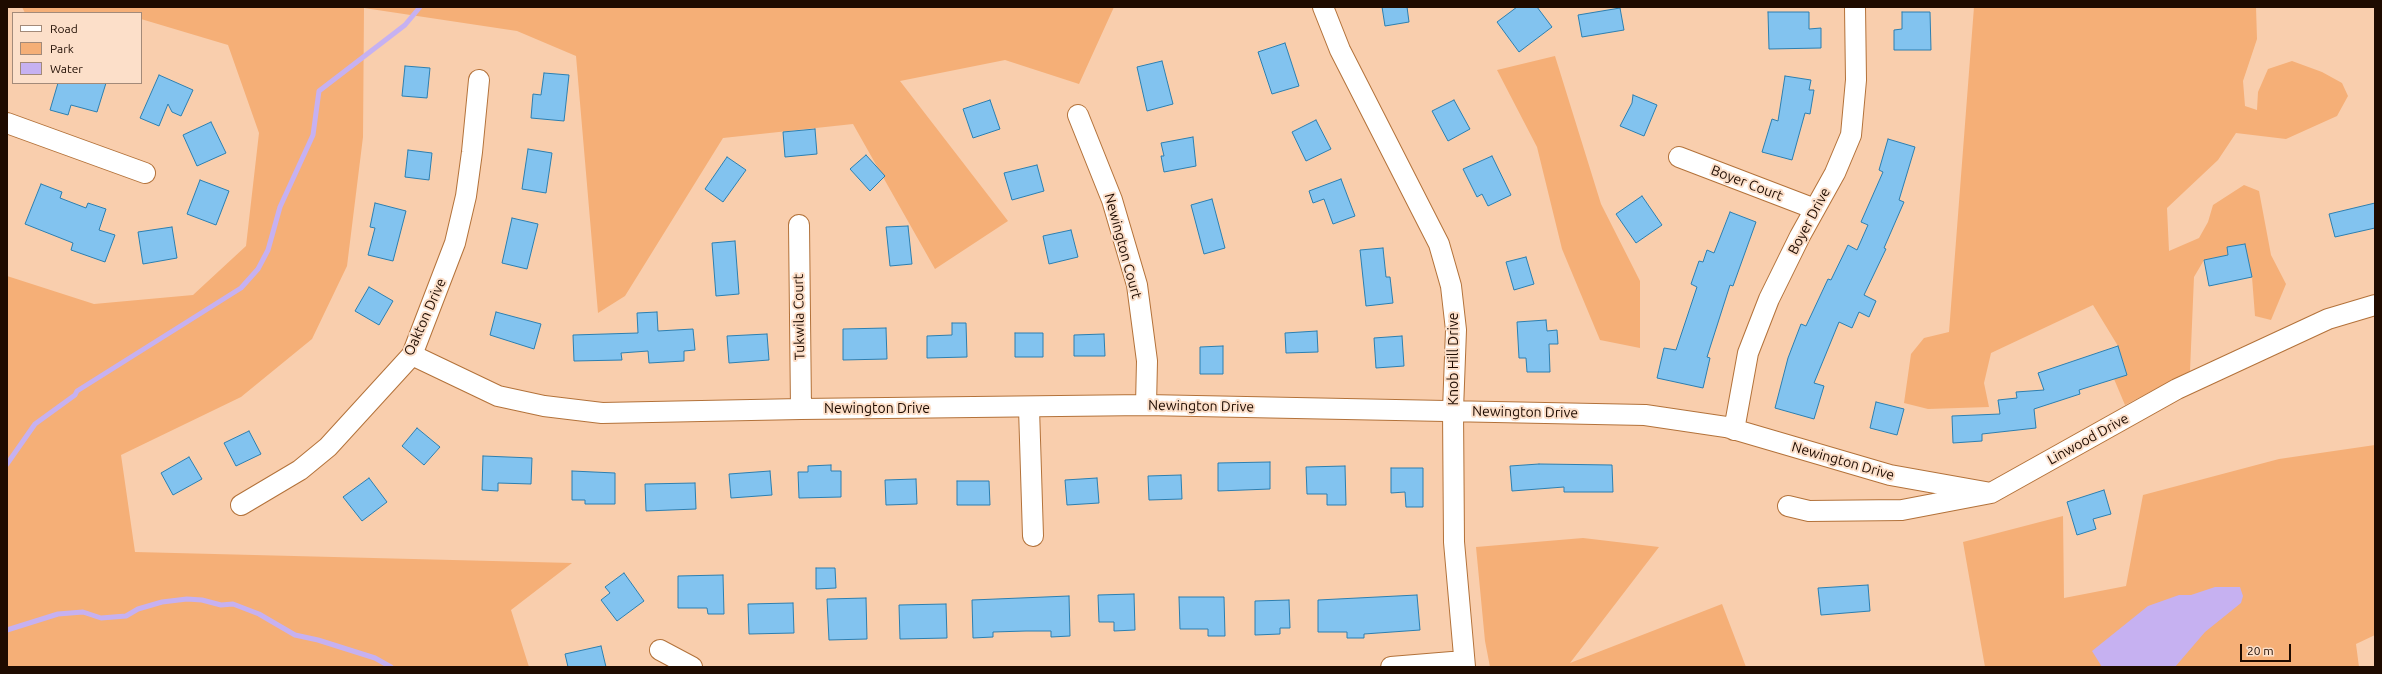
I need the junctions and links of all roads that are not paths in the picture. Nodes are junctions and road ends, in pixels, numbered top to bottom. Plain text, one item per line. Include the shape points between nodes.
1 (1323, 7) edge
2 (1855, 7) edge
3 (479, 80) dead end
4 (1078, 115) dead end
5 (7, 123) edge
6 (1679, 157) dead end
7 (145, 173) dead end
8 (1815, 209) junction
9 (799, 225) dead end
10 (2375, 305) edge
11 (412, 354) junction
12 (1146, 405) junction
13 (801, 408) junction
14 (1029, 408) junction
15 (1453, 410) junction
16 (1734, 430) junction
17 (1991, 493) junction
18 (240, 505) dead end
19 (1788, 506) dead end
20 (1033, 536) dead end
21 (660, 650) dead end
22 (1465, 664) edge
23 (692, 667) edge
24 (1390, 667) edge

1 - 15 street, Knob Hill Drive via 1340,50 1439,244 1451,286 1456,330
2 - 8 street, Boyer Drive via 1856,80 1851,135 1835,173
3 - 11 street, Oakton Drive via 468,181 455,243
4 - 12 street, Newington Court via 1112,200 1137,285 1147,362
5 - 7 street
6 - 8 street, Boyer Court
8 - 16 street, Boyer Drive via 1769,299 1748,353
9 - 13 street, Tukwila Court
10 - 17 street, Linwood Drive via 2328,319 2176,389
11 - 13 street, Newington Drive via 498,396 544,406 602,413
11 - 18 street, Oakton Drive via 328,447 300,470
12 - 14 street, Newington Drive
12 - 15 street, Newington Drive
13 - 14 street, Newington Drive
14 - 20 street
15 - 16 street, Newington Drive via 1645,415
15 - 22 street, Knob Hill Drive via 1454,542
16 - 17 street, Newington Drive via 1890,476
17 - 19 street, Linwood Drive via 1902,510 1809,511
21 - 23 street
22 - 24 street

